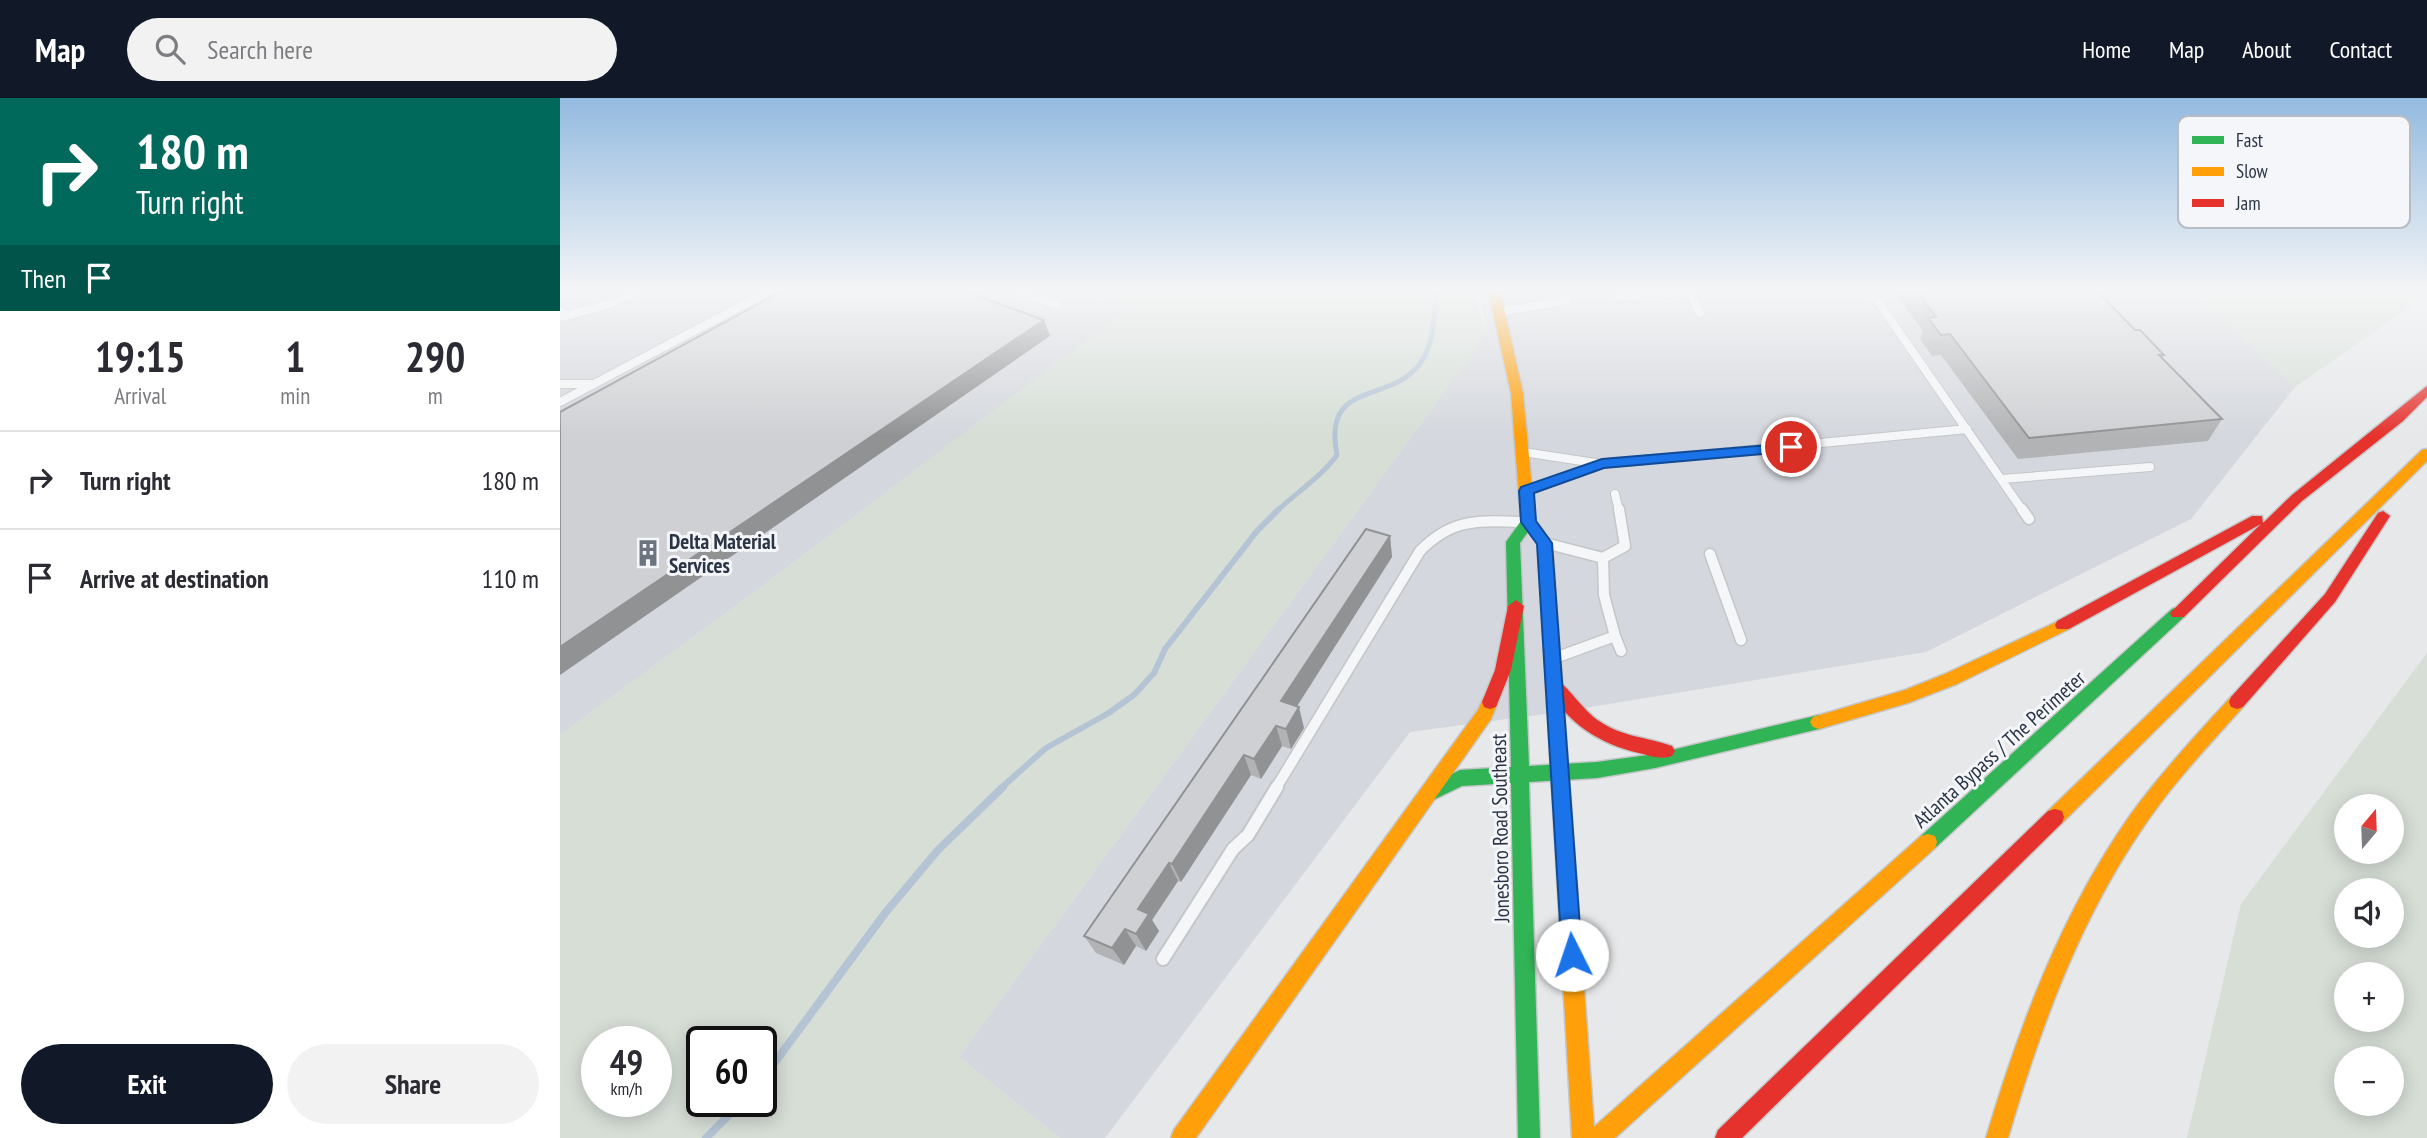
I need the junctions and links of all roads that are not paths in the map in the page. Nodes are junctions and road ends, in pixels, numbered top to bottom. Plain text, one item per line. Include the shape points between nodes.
1 (680, 339) edge
2 (1506, 339) edge
3 (1904, 339) edge
4 (560, 384) edge
5 (595, 384) junction
6 (2427, 390) edge
7 (560, 402) edge
8 (1967, 429) junction
9 (1522, 452) junction
10 (2427, 453) edge
11 (1602, 464) junction
12 (2150, 467) dead end
13 (2413, 467) junction
14 (2001, 479) junction
15 (1526, 491) junction
16 (1615, 494) dead end
17 (2297, 498) junction
18 (2029, 519) dead end
19 (1528, 522) junction
20 (1545, 543) junction
21 (1710, 554) dead end
22 (1603, 558) junction
23 (1516, 606) junction
24 (1615, 636) junction
25 (1741, 640) dead end
26 (1621, 651) dead end
27 (1553, 659) junction
28 (1555, 687) junction
29 (1681, 753) junction
30 (1520, 773) junction
31 (1559, 773) junction
32 (1429, 794) junction
33 (1163, 960) dead end
34 (1182, 1138) edge
35 (1530, 1138) edge
36 (1583, 1138) edge
37 (1598, 1138) edge
38 (1726, 1138) edge
39 (1997, 1138) edge

1 - 5 lane
2 - 9 main road, Jonesboro Road Southeast via 1517,393
3 - 8 lane
4 - 5 lane
5 - 7 lane
6 - 17 main road, Atlanta Bypass / The Perimeter
8 - 11 lane
8 - 14 lane
9 - 11 lane
9 - 15 main road, Jonesboro Road Southeast
10 - 13 main road
11 - 15 lane
12 - 14 lane
13 - 38 main road
13 - 39 main road via 2323,608 2155,796 2125,836 2087,902 2034,1019
14 - 18 lane
15 - 19 main road, Jonesboro Road Southeast
16 - 22 lane via 1625,546
17 - 29 main road via 2049,634 1951,679 1795,729
17 - 37 main road, Atlanta Bypass / The Perimeter via 2123,666
19 - 20 main road
19 - 23 main road, Jonesboro Road Southeast via 1513,542
19 - 33 lane via 1463,523 1442,530 1429,541 1248,835 1233,849
20 - 22 lane
20 - 27 main road
21 - 25 lane
22 - 24 lane via 1604,595
23 - 30 main road, Jonesboro Road Southeast
23 - 32 main road via 1496,691
24 - 26 lane
24 - 27 lane
27 - 28 main road
28 - 29 main road via 1564,704 1594,731 1619,742
28 - 31 main road
29 - 31 main road via 1628,766
30 - 31 main road
30 - 32 main road via 1460,778
30 - 35 main road, Jonesboro Road Southeast
31 - 36 main road
32 - 34 main road

